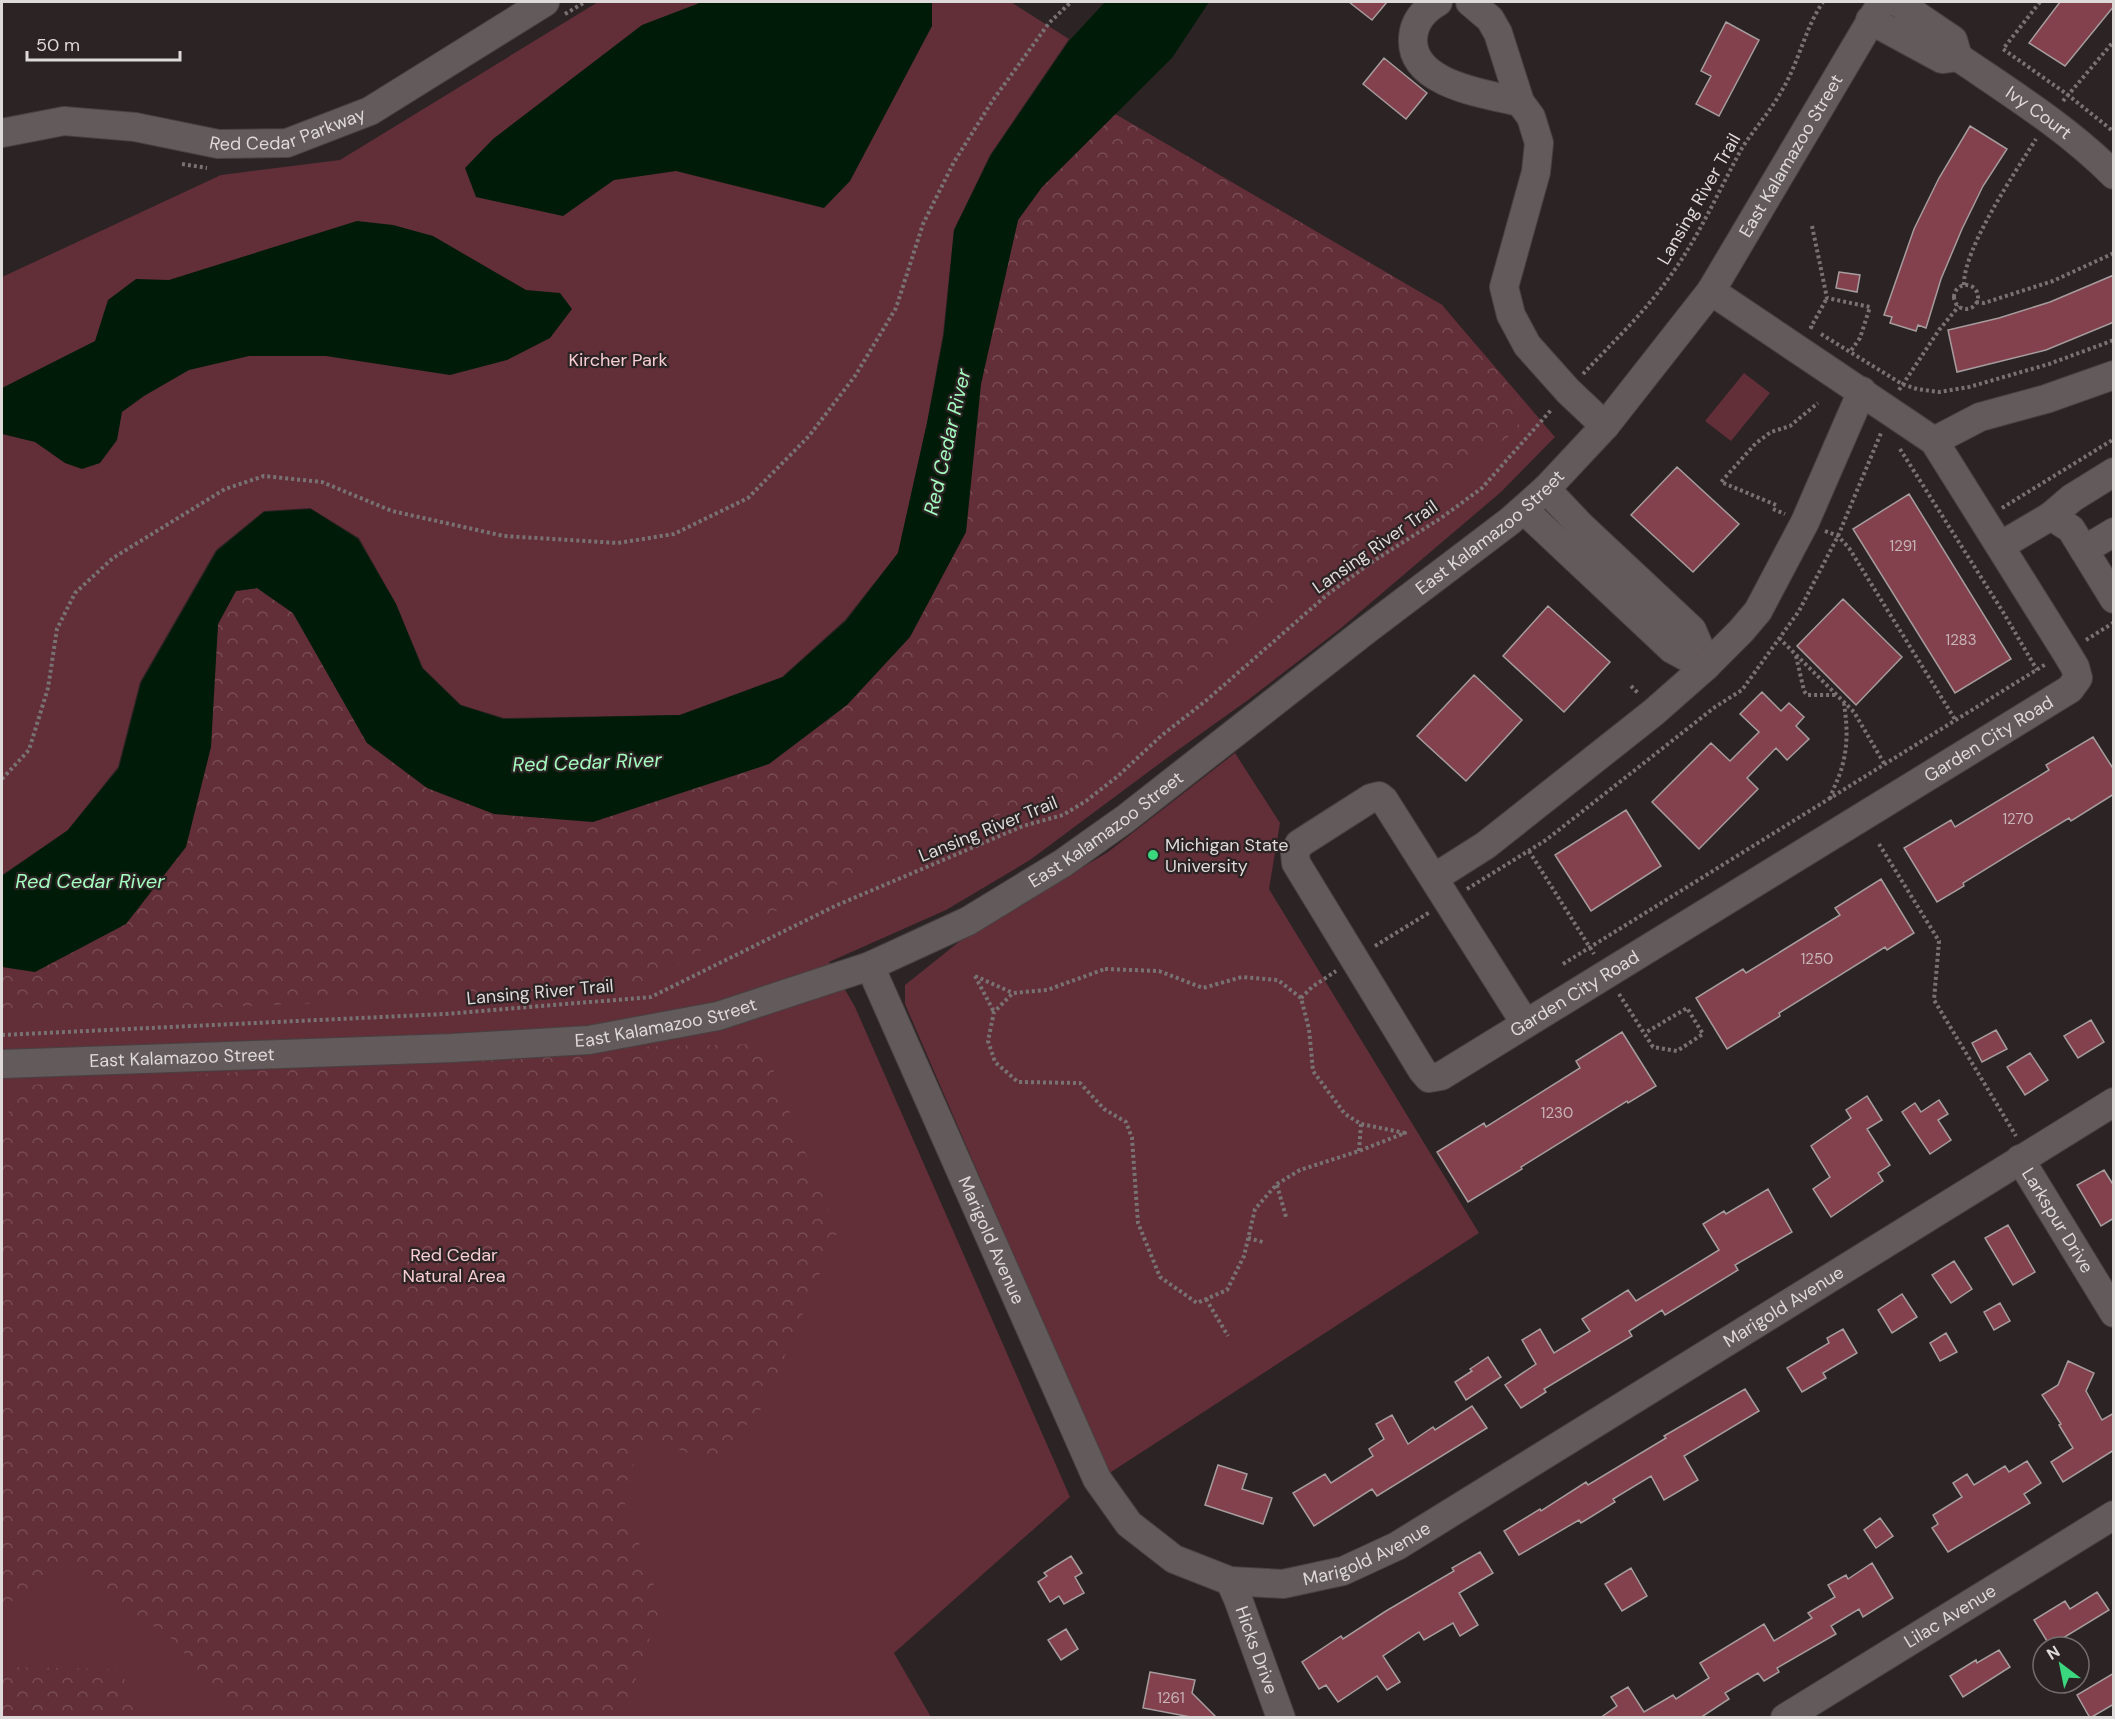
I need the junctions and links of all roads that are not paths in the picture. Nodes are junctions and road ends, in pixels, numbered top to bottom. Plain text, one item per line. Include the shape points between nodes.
1 (545, 2) edge
2 (1438, 2) edge
3 (1470, 2) edge
4 (1896, 2) edge
5 (1876, 11) edge
6 (1958, 57) junction
7 (1520, 102) junction
8 (2, 133) edge
9 (2114, 175) edge
10 (1711, 291) junction
11 (2114, 375) edge
12 (1862, 391) junction
13 (1605, 426) junction
14 (1934, 441) junction
15 (2114, 472) edge
16 (1546, 489) junction
17 (1524, 510) junction
18 (2051, 516) junction
19 (2114, 532) edge
20 (2000, 546) junction
21 (2084, 550) junction
22 (2112, 594) edge
23 (1706, 666) junction
24 (1434, 878) junction
25 (870, 966) junction
26 (1525, 1023) junction
27 (2, 1064) edge
28 (2114, 1102) edge
29 (2024, 1157) junction
30 (2114, 1313) edge
31 (2114, 1515) edge
32 (1230, 1581) junction
33 (1281, 1718) edge
34 (1785, 1718) edge

1 - 8 street, Red Cedar Parkway via 370,111 287,143 218,144 135,127 64,121
2 - 7 street via 1428,8 1414,27 1413,46 1423,67 1452,85
3 - 7 street via 1490,19 1498,33
4 - 6 street via 1953,40
5 - 6 street via 1942,59
5 - 10 street, East Kalamazoo Street
6 - 9 street, Ivy Court via 2050,120
7 - 13 street via 1531,117 1539,143 1536,172 1503,287 1511,315 1527,345
10 - 12 street, Garden City Road via 1843,363
10 - 13 street, East Kalamazoo Street
11 - 14 street via 1980,417
12 - 14 street, Garden City Road
12 - 23 street via 1805,522 1758,611
13 - 16 street, East Kalamazoo Street
14 - 20 street, Garden City Road
15 - 18 street
16 - 17 street, East Kalamazoo Street
16 - 23 street via 1692,630
17 - 23 street via 1672,649
17 - 25 street, East Kalamazoo Street via 1063,863 968,921
18 - 20 street
18 - 21 street via 2071,529
19 - 21 street
20 - 26 street, Garden City Road via 2075,667 2078,678 2070,689
21 - 22 street
23 - 24 street via 1486,845
24 - 26 street
24 - 26 street, Garden City Road via 1379,796 1299,844 1295,853 1296,863 1429,1078 1441,1076
25 - 27 street, East Kalamazoo Street via 718,1016 589,1040
25 - 32 street, Marigold Avenue via 1097,1479 1129,1524 1174,1559
28 - 29 street, Marigold Avenue
29 - 30 street, Larkspur Drive
29 - 32 street, Marigold Avenue via 1397,1546 1343,1572 1283,1584
31 - 34 street, Lilac Avenue
32 - 33 street, Hicks Drive

